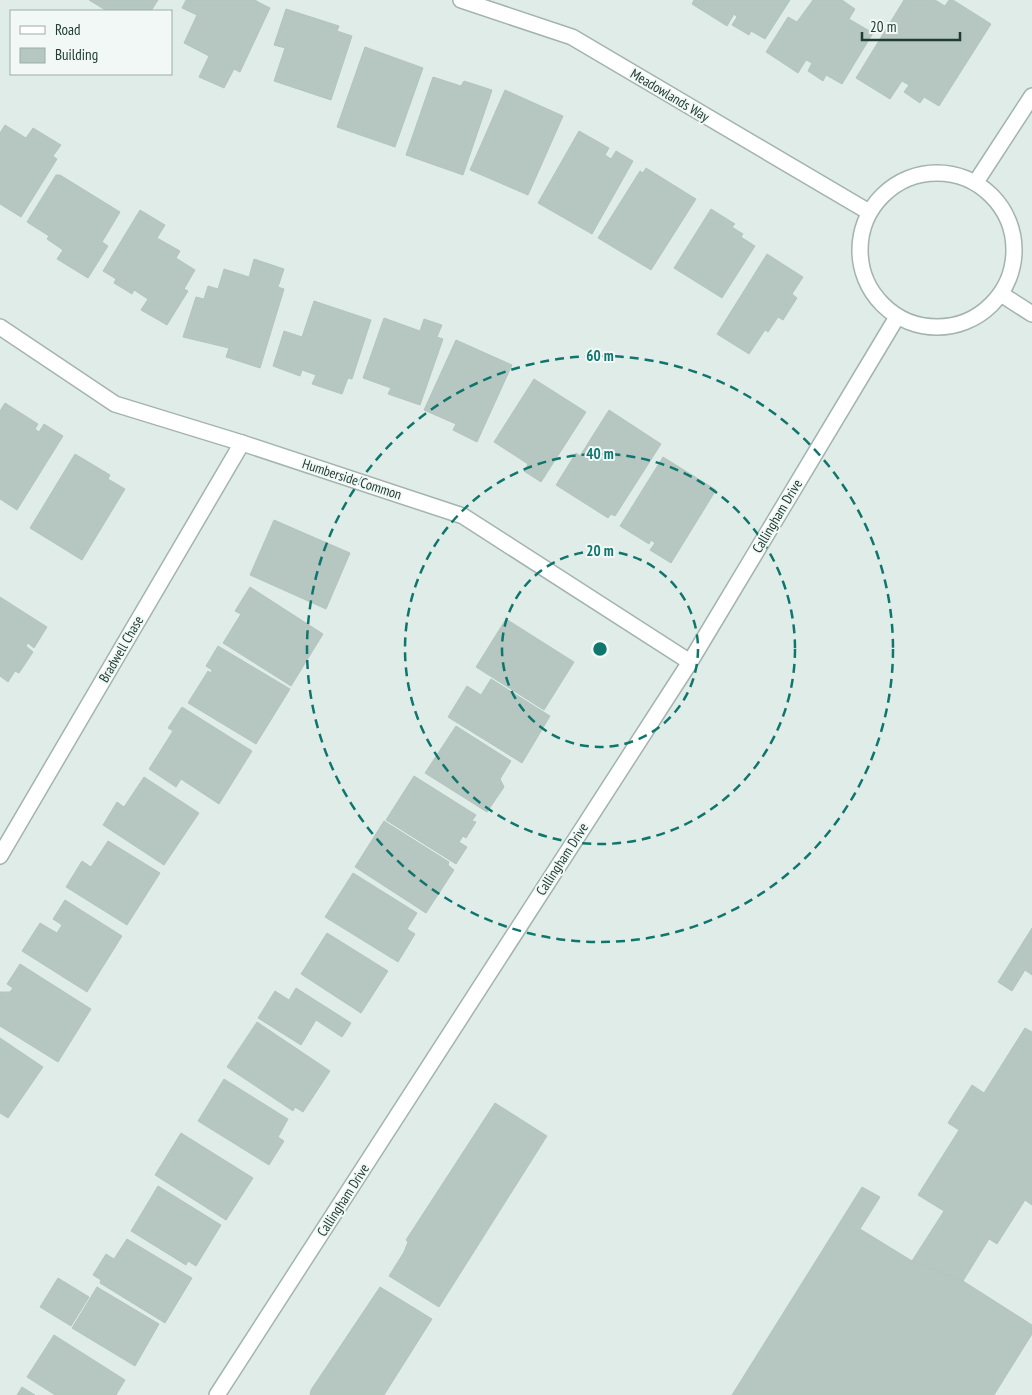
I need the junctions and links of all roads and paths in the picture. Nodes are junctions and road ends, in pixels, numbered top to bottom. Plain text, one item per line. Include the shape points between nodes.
1 (461, 0) edge
2 (1032, 96) edge
3 (976, 182) junction
4 (869, 212) junction
5 (1001, 294) junction
6 (1032, 314) edge
7 (897, 317) junction
8 (0, 327) edge
9 (242, 443) junction
10 (690, 662) junction
11 (0, 856) edge
12 (217, 1395) edge

1 - 4 street, Meadowlands Way via 572,36
2 - 3 street
3 - 4 street via 947,172 916,175 889,189
3 - 5 street via 996,198 1009,220 1015,245 1012,271
4 - 7 street via 859,240 862,270 874,296
5 - 6 street
5 - 7 street via 980,315 953,326 924,326
7 - 10 street, Callingham Drive
8 - 9 street, Humberside Common via 115,404
9 - 10 street, Humberside Common via 462,516
9 - 11 street, Bradwell Chase
10 - 12 street, Callingham Drive

